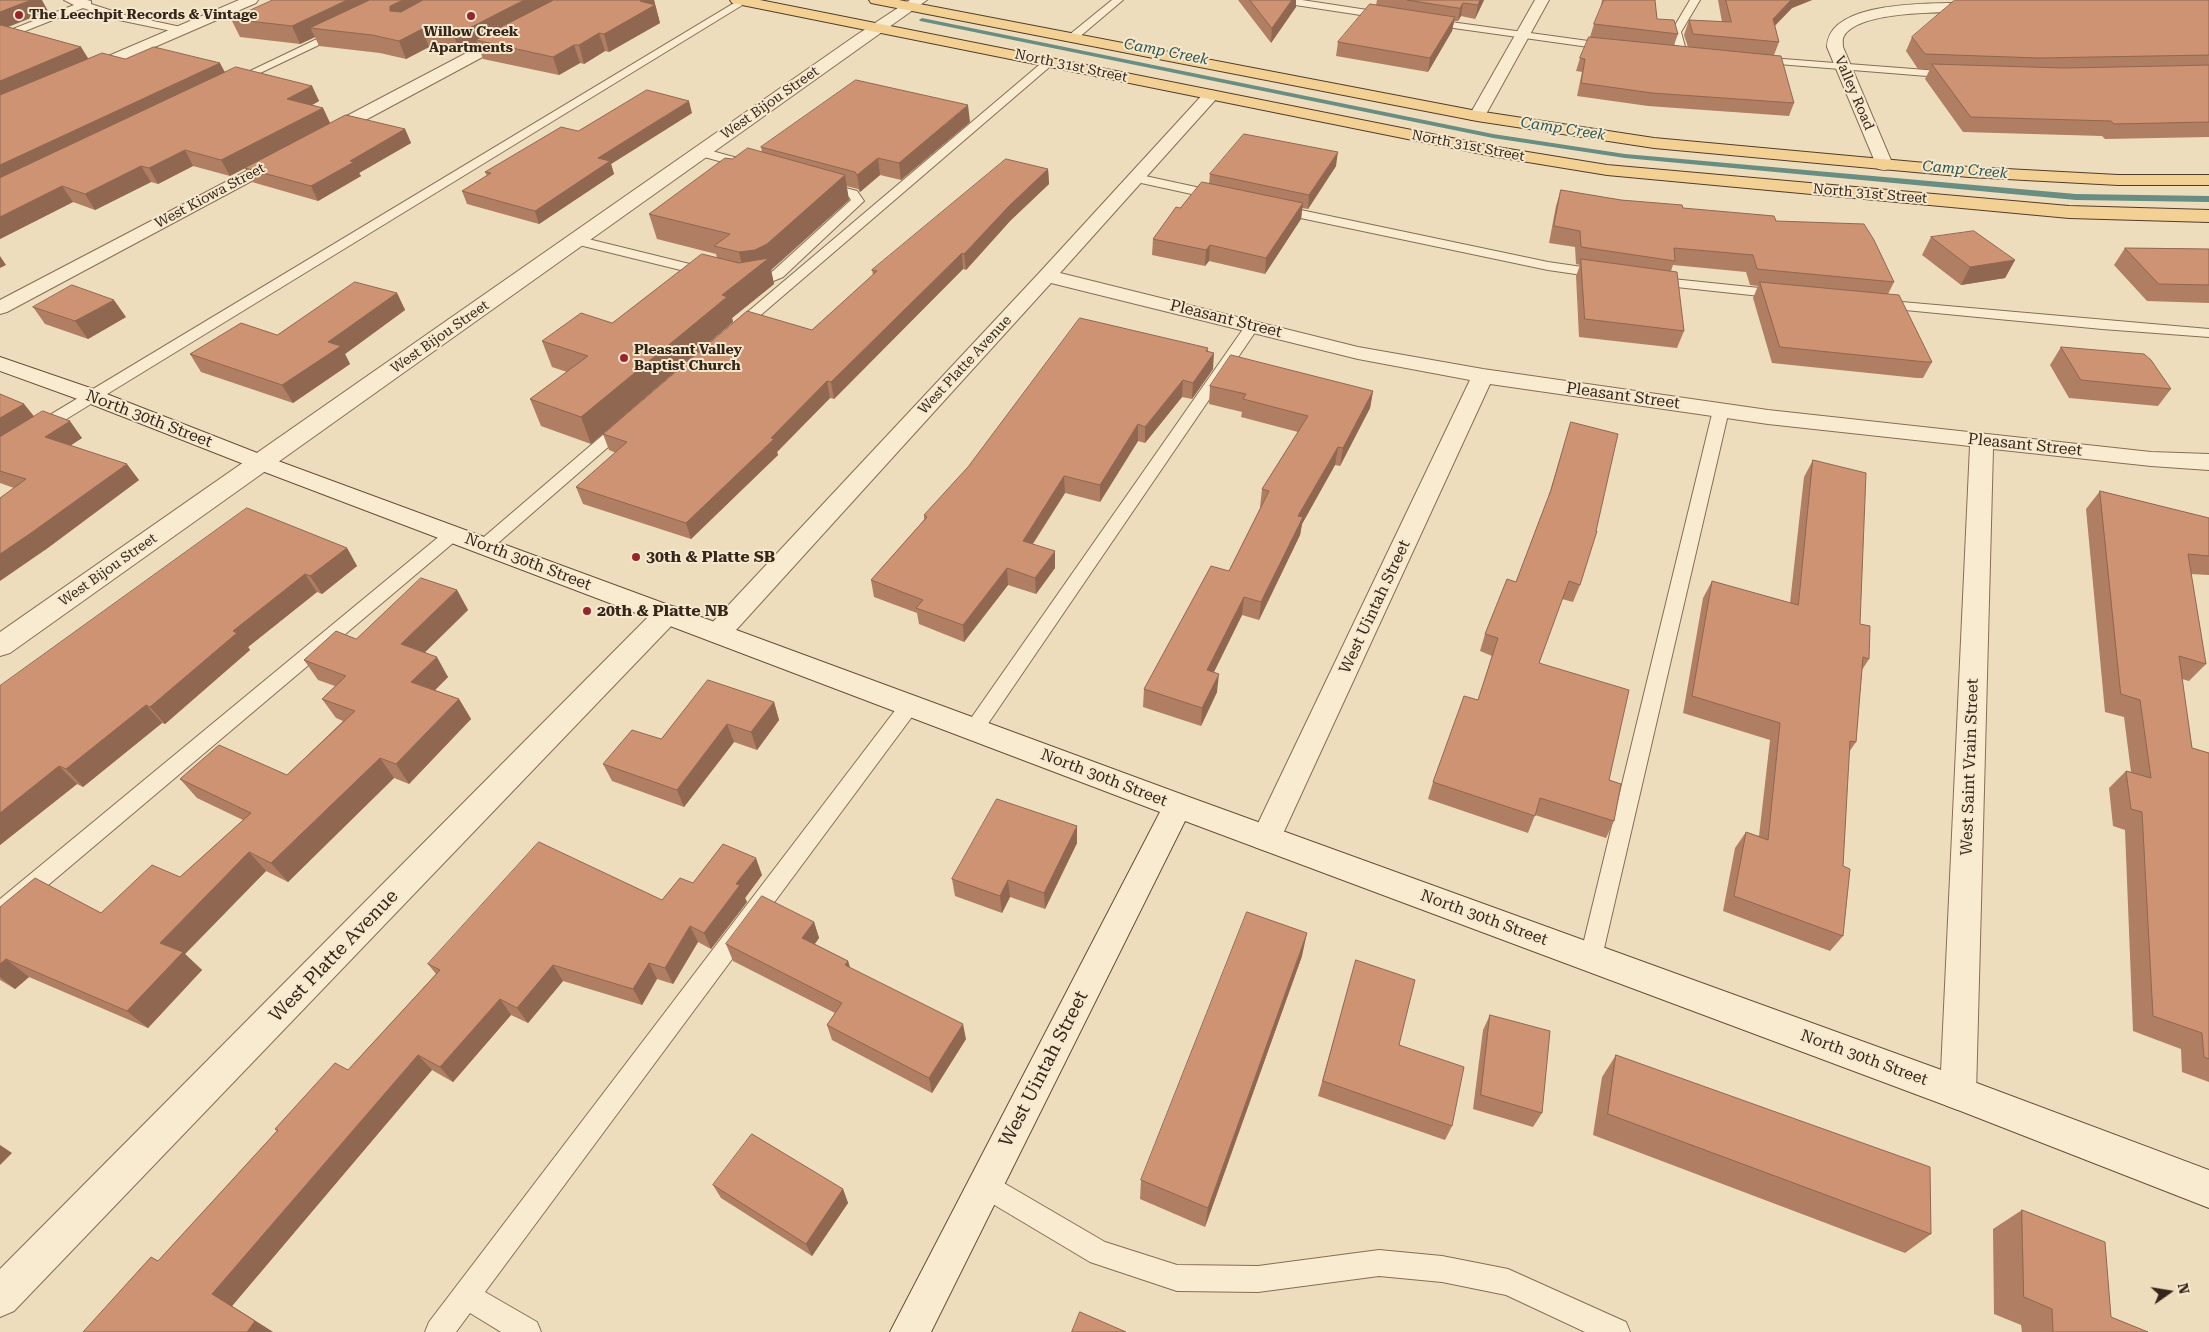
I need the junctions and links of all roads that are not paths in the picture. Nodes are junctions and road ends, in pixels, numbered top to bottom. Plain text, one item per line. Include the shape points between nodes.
1 (69, 0) edge
2 (95, 0) edge
3 (251, 0) edge
4 (578, 0) edge
5 (876, 0) edge
6 (1118, 0) edge
7 (1282, 0) edge
8 (1542, 0) edge
9 (1695, 0) edge
10 (741, 1) edge
11 (916, 3) edge
12 (82, 5) junction
13 (2001, 8) edge
14 (1399, 18) edge
15 (1418, 20) edge
16 (351, 26) edge
17 (878, 26) junction
18 (181, 30) junction
19 (1522, 36) junction
20 (1073, 37) junction
21 (0, 38) edge
22 (1624, 49) edge
23 (1682, 54) edge
24 (1748, 60) edge
25 (1049, 62) junction
26 (1844, 68) junction
27 (1967, 76) edge
28 (72, 77) edge
29 (216, 90) edge
30 (1210, 95) junction
31 (1477, 116) junction
32 (315, 140) edge
33 (298, 149) edge
34 (701, 152) junction
35 (1884, 165) junction
36 (758, 168) edge
37 (1136, 178) junction
38 (2209, 180) edge
39 (815, 184) edge
40 (1228, 198) edge
41 (1265, 207) edge
42 (2209, 216) edge
43 (576, 240) junction
44 (718, 276) edge
45 (1047, 276) junction
46 (1616, 276) edge
47 (1635, 279) edge
48 (736, 280) edge
49 (1788, 295) edge
50 (1865, 302) edge
51 (0, 308) edge
52 (1253, 325) junction
53 (2209, 333) edge
54 (723, 340) edge
55 (0, 364) edge
56 (1483, 376) junction
57 (91, 396) junction
58 (1721, 410) junction
59 (633, 418) edge
60 (1982, 440) junction
61 (0, 452) edge
62 (2209, 462) edge
63 (262, 463) junction
64 (453, 534) junction
65 (484, 546) junction
66 (667, 614) junction
67 (718, 633) junction
68 (0, 646) edge
69 (910, 705) junction
70 (974, 729) junction
71 (1178, 806) junction
72 (1266, 838) junction
73 (0, 912) edge
74 (1591, 957) junction
75 (1958, 1093) junction
76 (985, 1185) junction
77 (2209, 1189) edge
78 (466, 1296) junction
79 (0, 1297) edge
80 (439, 1332) edge
81 (527, 1332) edge
82 (910, 1332) edge
83 (1616, 1332) edge

1 - 12 lane
2 - 12 lane
3 - 18 street
4 - 32 street
5 - 11 main road, North 31st Street
6 - 20 lane
7 - 14 lane via 1372,10
8 - 19 street
9 - 23 lane via 1676,32
10 - 17 main road, North 31st Street
10 - 57 lane
11 - 17 street, West Bijou Street
11 - 20 main road, North 31st Street
12 - 18 lane via 123,18
12 - 21 lane
13 - 26 street, Valley Road via 1896,11 1857,19 1836,35 1835,47
15 - 19 lane
16 - 29 lane
17 - 25 main road, North 31st Street
17 - 34 street, West Bijou Street
18 - 28 street
19 - 22 lane
19 - 31 street
20 - 31 main road, North 31st Street
24 - 26 lane
25 - 30 main road, North 31st Street
25 - 54 lane
26 - 27 lane
26 - 35 street, Valley Road
30 - 37 street, West Platte Avenue
30 - 42 main road, North 31st Street via 1497,152 1606,170 2069,212
31 - 35 main road, North 31st Street via 1654,143
33 - 51 street, West Kiowa Street
34 - 36 lane
34 - 43 street, West Bijou Street
35 - 38 main road, North 31st Street via 2118,180
37 - 40 lane
37 - 45 street, West Platte Avenue
39 - 48 lane via 853,194 858,202 778,274 764,281 745,283
41 - 46 lane via 1548,266
43 - 44 lane
43 - 63 street, West Bijou Street
45 - 52 street, Pleasant Street
45 - 67 street, West Platte Avenue
47 - 49 lane
50 - 53 lane
52 - 56 street, Pleasant Street via 1358,353
52 - 70 lane
55 - 57 street, North 30th Street
56 - 58 street, Pleasant Street
56 - 72 street, West Uintah Street
57 - 61 lane
57 - 63 street, North 30th Street
58 - 60 street, Pleasant Street
58 - 74 lane
59 - 65 lane
60 - 62 street, Pleasant Street via 2151,459
60 - 75 street, West Saint Vrain Street
63 - 64 street, North 30th Street
63 - 68 street, West Bijou Street
64 - 65 street, North 30th Street
64 - 73 lane
65 - 66 street, North 30th Street
66 - 67 street, North 30th Street
66 - 79 street, West Platte Avenue
67 - 69 street, North 30th Street
69 - 70 street, North 30th Street
69 - 78 lane
70 - 71 street, North 30th Street
71 - 72 street, North 30th Street
71 - 76 street, West Uintah Street
72 - 74 street, North 30th Street
74 - 75 street, North 30th Street
75 - 77 street, North 30th Street
76 - 82 street, West Uintah Street
76 - 83 lane via 1100,1253 1177,1278 1258,1279 1378,1262 1442,1269 1508,1282
78 - 80 lane
78 - 81 lane

